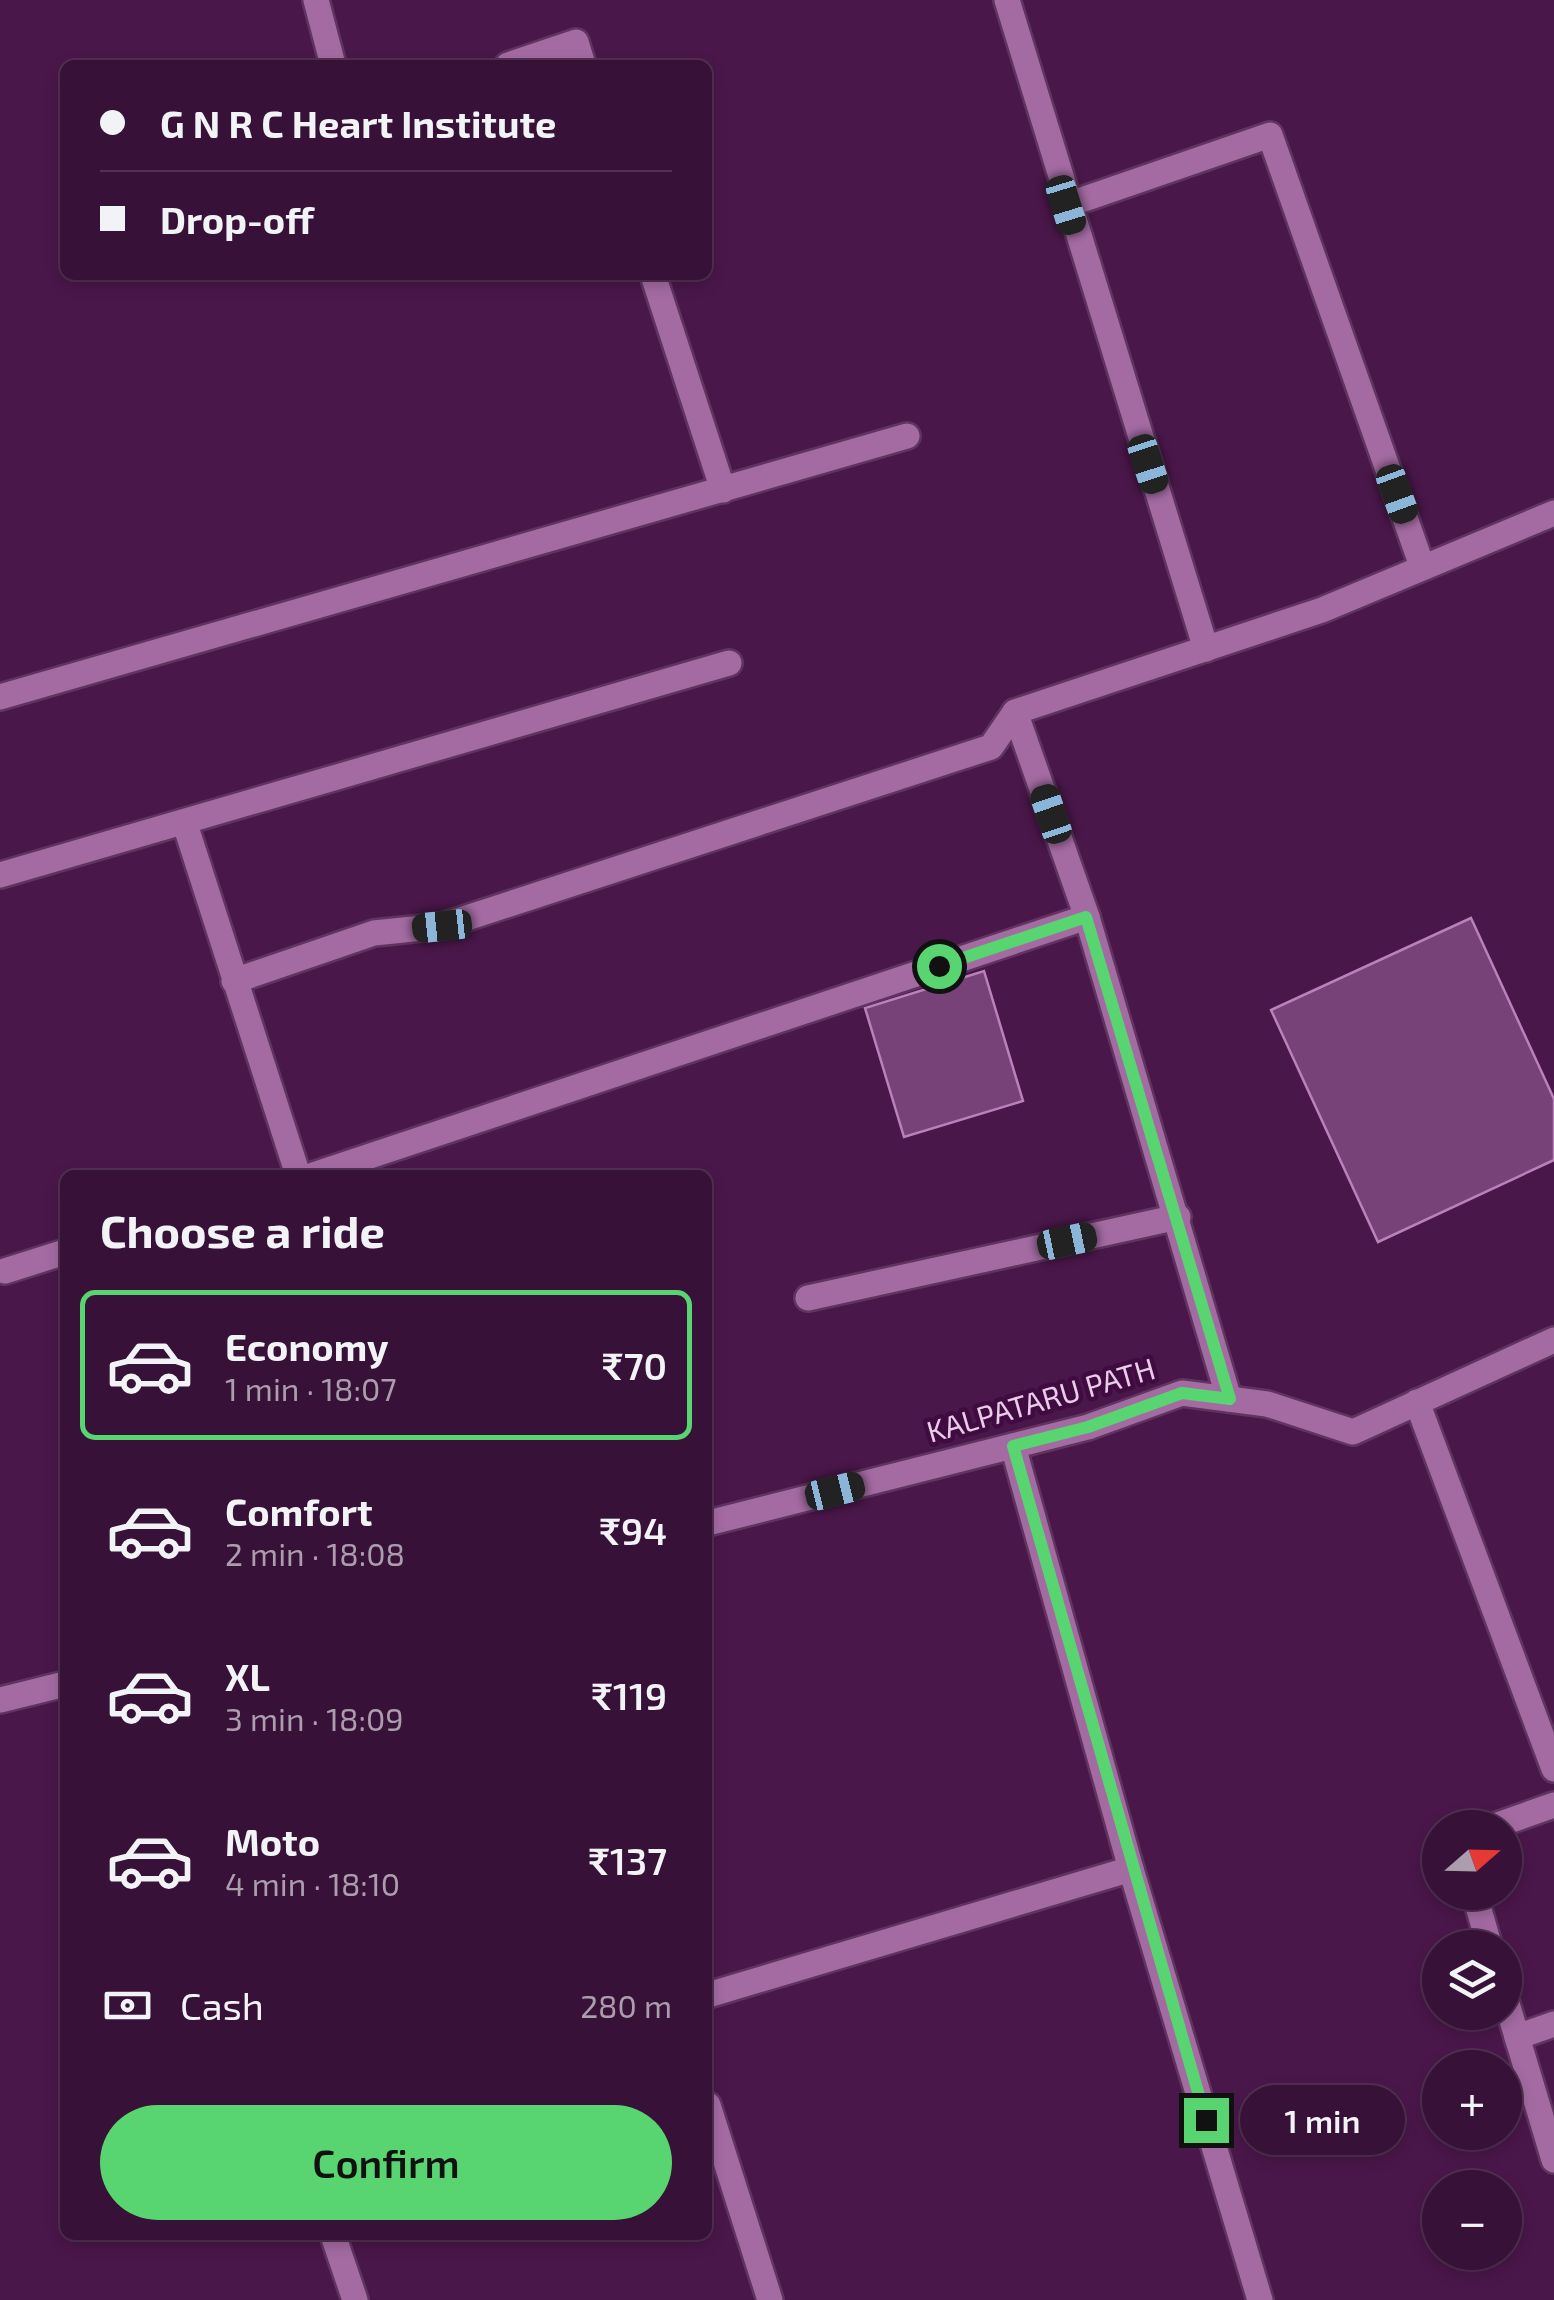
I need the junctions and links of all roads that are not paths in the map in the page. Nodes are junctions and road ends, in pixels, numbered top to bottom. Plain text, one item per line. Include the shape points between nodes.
1 (316, 0) edge
2 (1007, 0) edge
3 (331, 60) edge
4 (523, 60) edge
5 (582, 60) edge
6 (1066, 205) junction
7 (655, 280) edge
8 (907, 436) dead end
9 (724, 490) junction
10 (1554, 514) edge
11 (1422, 566) junction
12 (1206, 649) junction
13 (729, 663) dead end
14 (0, 696) edge
15 (1016, 712) junction
16 (184, 824) junction
17 (0, 875) edge
18 (1086, 917) junction
19 (234, 980) junction
20 (296, 1170) edge
21 (328, 1170) edge
22 (1178, 1217) junction
23 (60, 1254) edge
24 (5, 1271) dead end
25 (808, 1298) dead end
26 (1554, 1340) edge
27 (1230, 1399) junction
28 (1418, 1402) junction
29 (1013, 1446) junction
30 (712, 1522) edge
31 (60, 1685) edge
32 (0, 1700) edge
33 (1554, 1769) edge
34 (1554, 1805) edge
35 (1522, 1816) edge
36 (1131, 1869) junction
37 (712, 1994) edge
38 (1554, 2024) edge
39 (1515, 2030) edge
40 (1517, 2037) junction
41 (712, 2118) edge
42 (1554, 2160) edge
43 (335, 2240) edge
44 (354, 2300) edge
45 (770, 2300) edge
46 (1260, 2300) edge

1 - 3 street
2 - 6 street
4 - 5 street via 576,42
6 - 11 street via 1270,135
6 - 12 street
7 - 9 street
8 - 9 street
9 - 14 street
10 - 11 street
11 - 12 street via 1322,610
12 - 15 street
13 - 16 street
15 - 18 street
15 - 19 street via 991,747 442,926 374,933
16 - 17 street
16 - 19 street
18 - 21 street
18 - 22 street
19 - 20 street
22 - 25 street
22 - 27 street
23 - 24 street
26 - 28 street, KALPATARU PATH
27 - 28 street, KALPATARU PATH via 1353,1432
27 - 29 street, KALPATARU PATH via 1182,1393
28 - 33 street
29 - 30 street, KALPATARU PATH
29 - 36 street
31 - 32 street
34 - 35 street
36 - 37 street
36 - 46 street
38 - 40 street
39 - 40 street
40 - 42 street
41 - 45 street
43 - 44 street

